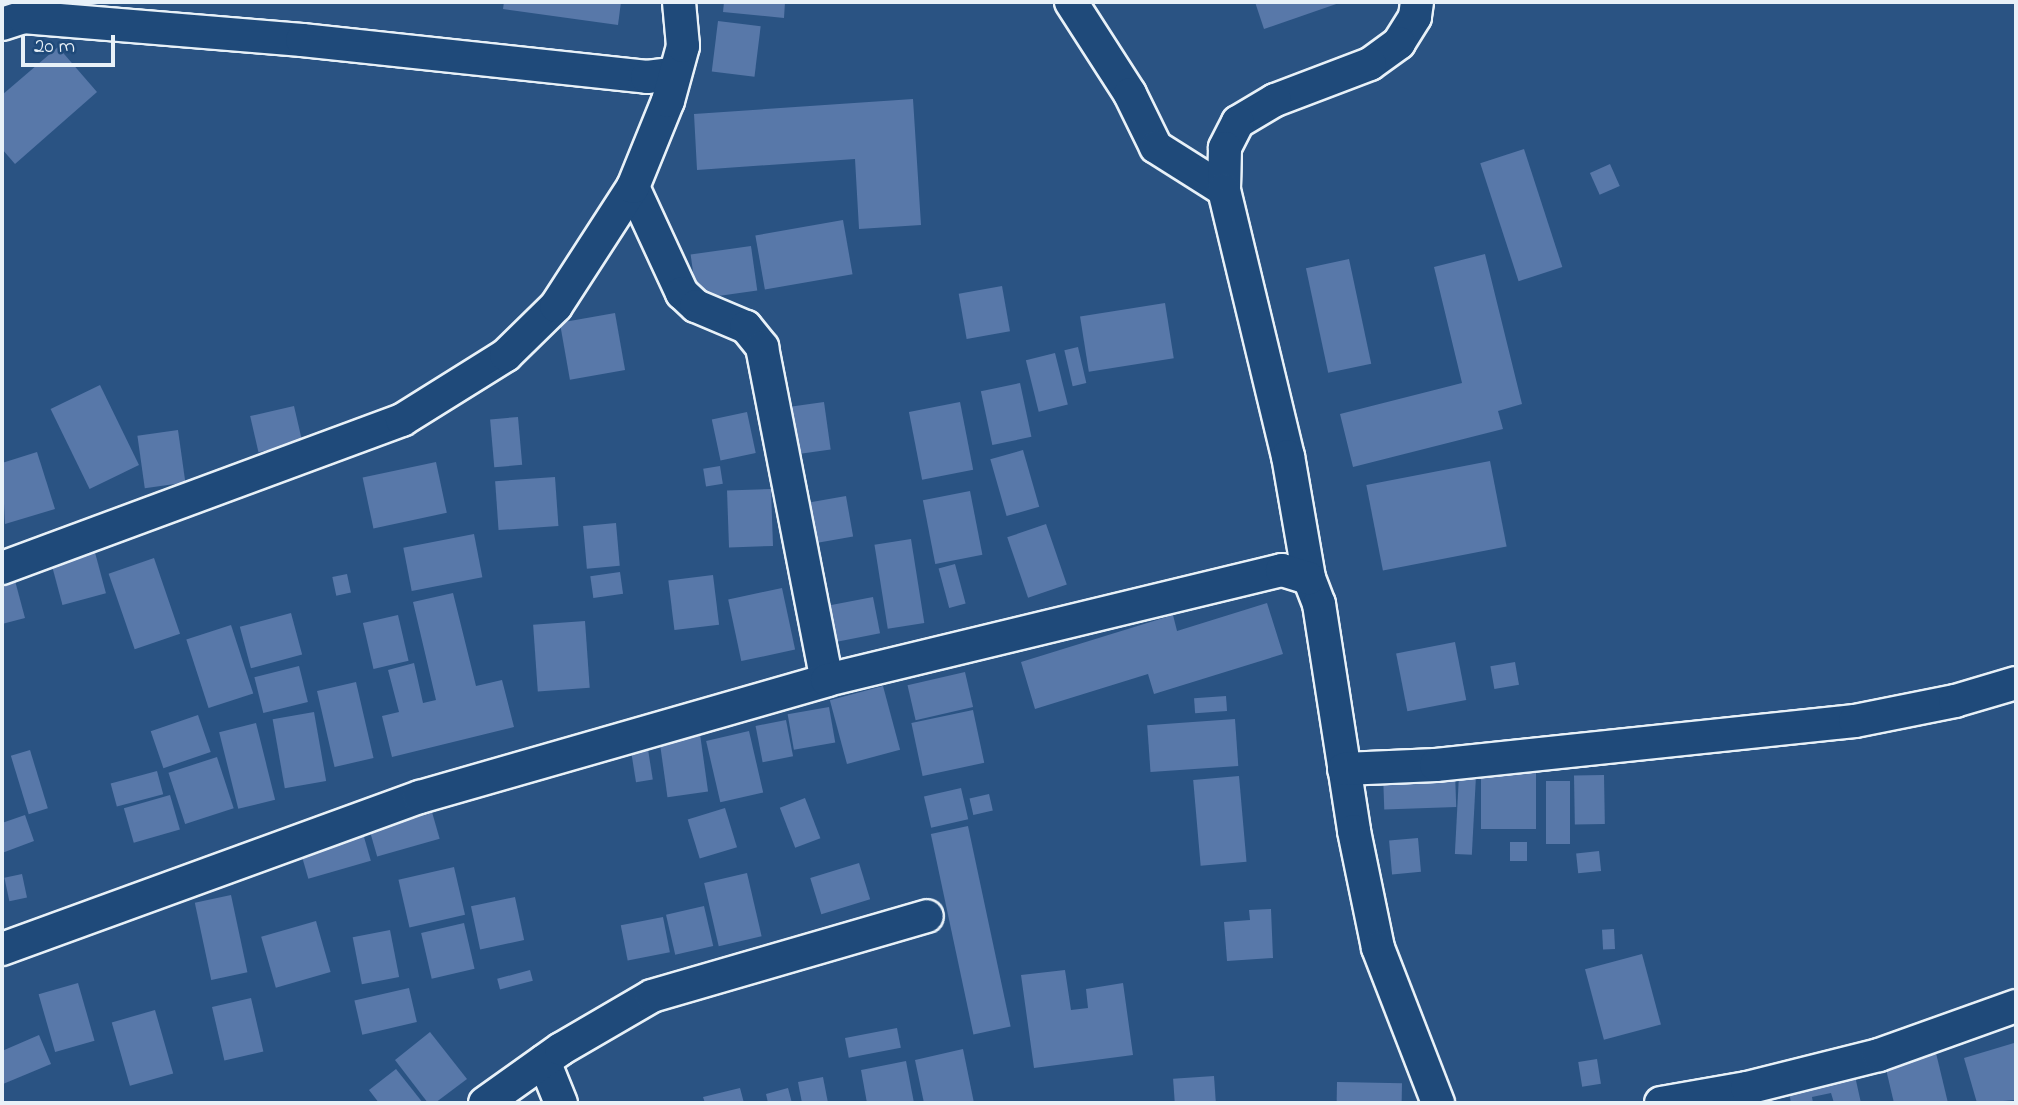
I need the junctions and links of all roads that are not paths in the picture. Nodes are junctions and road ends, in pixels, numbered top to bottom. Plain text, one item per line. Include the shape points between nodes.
1 (679, 2) edge
2 (1071, 2) edge
3 (1417, 2) edge
4 (2, 24) edge
5 (672, 74) junction
6 (633, 187) junction
7 (1224, 190) junction
8 (2, 568) edge
9 (1309, 578) junction
10 (827, 680) junction
11 (2016, 683) edge
12 (1344, 769) junction
13 (927, 916) dead end
14 (2, 949) edge
15 (2016, 1006) edge
16 (544, 1060) junction
17 (485, 1103) edge
18 (561, 1103) edge
19 (1438, 1103) edge
20 (1661, 1103) edge

1 - 5 street via 683,46
2 - 7 street via 1130,94 1156,147
3 - 7 street via 1415,17 1399,43 1370,64 1275,100 1238,122 1225,148
4 - 5 street via 23,17 302,40 647,77
5 - 6 street via 668,101
6 - 8 street via 556,306 506,355 402,420
6 - 10 street via 682,293 696,306 746,327 762,347
7 - 9 street via 1287,456
9 - 10 street via 1282,570
9 - 12 street via 1318,604
10 - 14 street via 420,797
11 - 12 street via 1955,701 1855,721 1436,765
12 - 19 street via 1378,948
13 - 16 street via 652,996
15 - 20 street via 1879,1055 1746,1088
16 - 17 street
16 - 18 street

